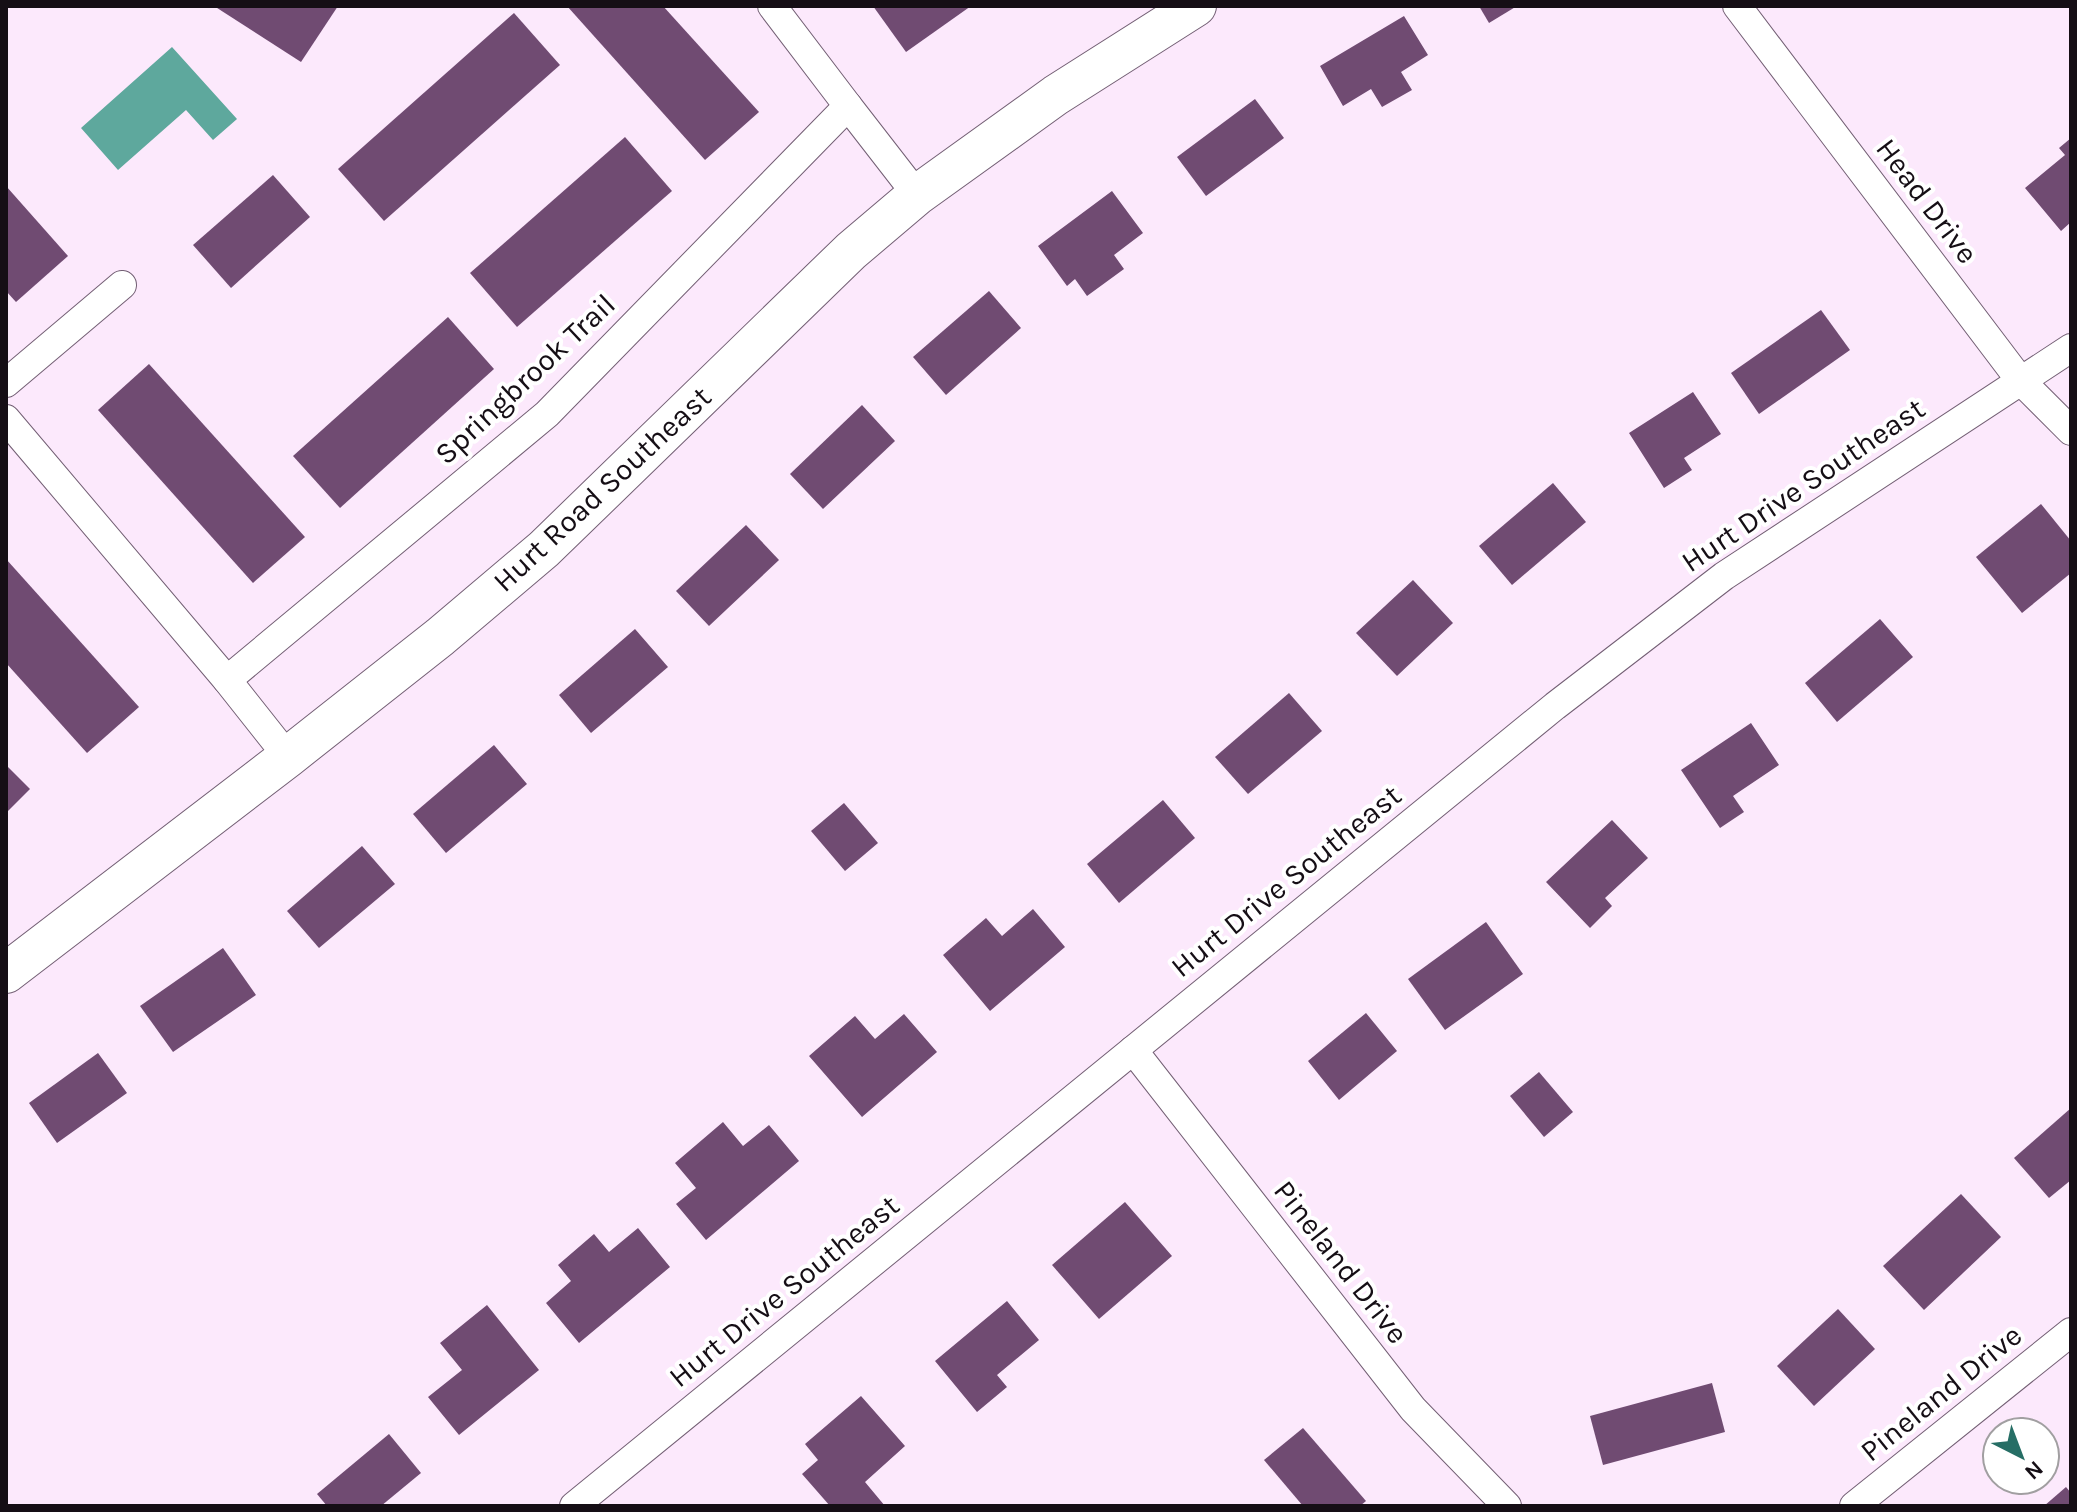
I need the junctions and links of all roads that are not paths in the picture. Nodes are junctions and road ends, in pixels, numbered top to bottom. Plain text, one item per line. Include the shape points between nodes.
1 (772, 6) edge
2 (1196, 6) edge
3 (1737, 6) edge
4 (848, 106) junction
5 (917, 195) junction
6 (122, 285) dead end
7 (2071, 348) edge
8 (2020, 380) junction
9 (6, 383) edge
10 (6, 419) edge
11 (2071, 431) edge
12 (227, 680) junction
13 (288, 757) junction
14 (6, 973) edge
15 (1133, 1050) junction
16 (2071, 1332) edge
17 (574, 1506) edge
18 (1507, 1506) edge
19 (1854, 1506) edge

1 - 4 street
2 - 5 street, Hurt Road Southeast via 1056,95
3 - 8 street, Head Drive
4 - 5 street
4 - 12 street, Springbrook Trail via 547,414
5 - 13 street, Hurt Road Southeast via 851,251 544,549
6 - 9 street
7 - 8 street, Hurt Drive Southeast
8 - 11 street, Head Drive
8 - 15 street, Hurt Drive Southeast via 1724,576 1543,716
10 - 12 street
12 - 13 street
13 - 14 street, Hurt Road Southeast
15 - 17 street, Hurt Drive Southeast
15 - 18 street, Pineland Drive via 1413,1409
16 - 19 street, Pineland Drive

